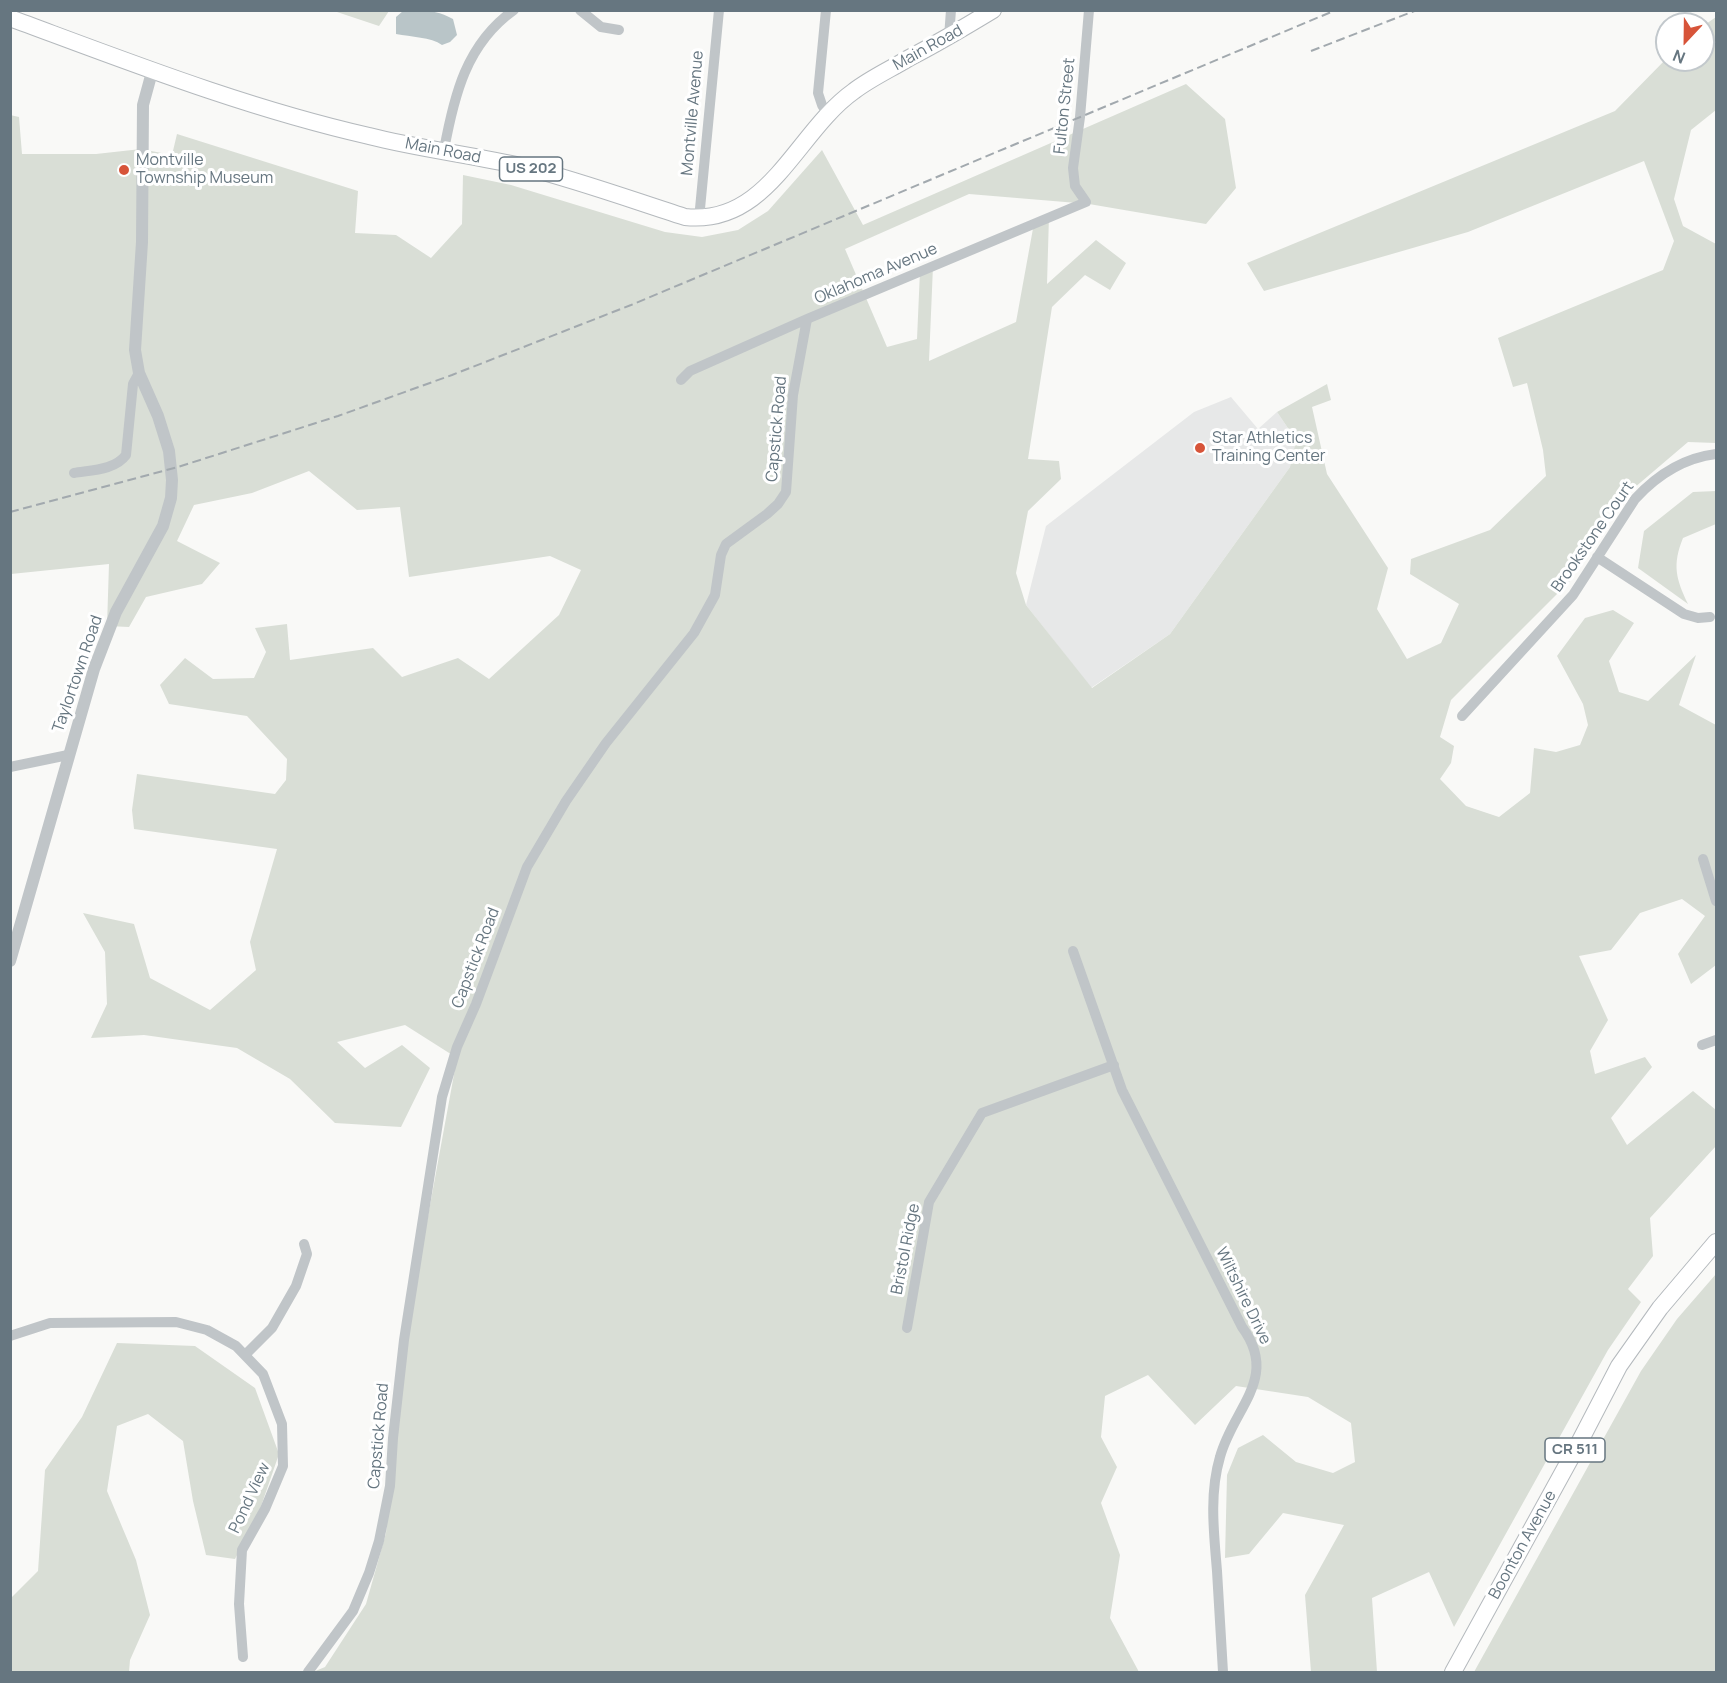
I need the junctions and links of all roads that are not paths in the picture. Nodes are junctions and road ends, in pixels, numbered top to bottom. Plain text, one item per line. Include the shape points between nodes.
1 (514, 10) edge
2 (580, 10) edge
3 (718, 10) edge
4 (826, 10) edge
5 (951, 10) edge
6 (993, 10) edge
7 (1089, 10) edge
8 (501, 14) edge
9 (10, 18) edge
10 (619, 30) dead end
11 (949, 37) junction
12 (152, 72) junction
13 (827, 113) junction
14 (444, 150) junction
15 (1086, 202) joint
16 (699, 219) junction
17 (807, 319) junction
18 (139, 373) junction
19 (681, 380) dead end
20 (1716, 454) edge
21 (74, 473) dead end
22 (1597, 557) junction
23 (1710, 617) dead end
24 (1462, 716) dead end
25 (68, 755) junction
26 (10, 767) edge
27 (1703, 859) dead end
28 (1716, 901) edge
29 (1073, 951) dead end
30 (10, 961) edge
31 (1716, 1040) edge
32 (1702, 1045) dead end
33 (1114, 1065) junction
34 (1716, 1242) edge
35 (304, 1244) dead end
36 (907, 1328) dead end
37 (10, 1336) edge
38 (245, 1355) junction
39 (243, 1657) dead end
40 (308, 1672) edge
41 (1223, 1672) edge
42 (1454, 1672) edge

1 - 8 street
2 - 10 street via 601,27
3 - 16 street, Montville Avenue
4 - 13 street via 818,93
5 - 11 street
6 - 11 main road, Main Road / US 202
7 - 15 street, Fulton Street via 1072,168 1075,186
8 - 14 street via 467,65 453,104
9 - 12 main road, Main Road / US 202
11 - 13 main road, Main Road / US 202 via 856,89
12 - 14 main road, Main Road / US 202 via 270,110 369,136
12 - 18 street, Taylortown Road via 142,119 142,242 135,350
13 - 16 main road, Main Road / US 202 via 761,192 728,213
14 - 16 main road, Main Road / US 202 via 578,181
15 - 17 street, Oklahoma Avenue
17 - 19 street, Oklahoma Avenue via 690,371
17 - 40 street, Capstick Road via 793,395 786,492 767,514 726,544 720,555 714,596 694,633 606,743 566,801 527,867 457,1047 438,1121 404,1340 383,1523 353,1611
18 - 21 street, Taylortown Road via 133,384 126,455 114,466
18 - 25 street, Taylortown Road via 169,451 171,498 163,526 108,630
20 - 22 street, Brookstone Court via 1686,461 1658,477 1635,499
22 - 23 street via 1684,614
22 - 24 street, Brookstone Court via 1573,595
25 - 26 street
25 - 30 street, Taylortown Road
27 - 28 street
29 - 33 street, Wiltshire Drive
31 - 32 street
33 - 36 street, Bristol Ridge via 982,1113 929,1202
33 - 41 street, Wiltshire Drive via 1122,1090 1257,1355 1255,1385 1228,1434 1216,1473 1214,1526
34 - 42 main road, Boonton Avenue / CR 511 via 1660,1308 1619,1366
35 - 38 street via 307,1254 296,1286 272,1328
37 - 38 street, Pond View via 50,1323 176,1322 207,1330
38 - 39 street, Pond View via 263,1374 282,1424 283,1466 266,1509 242,1550 239,1604

